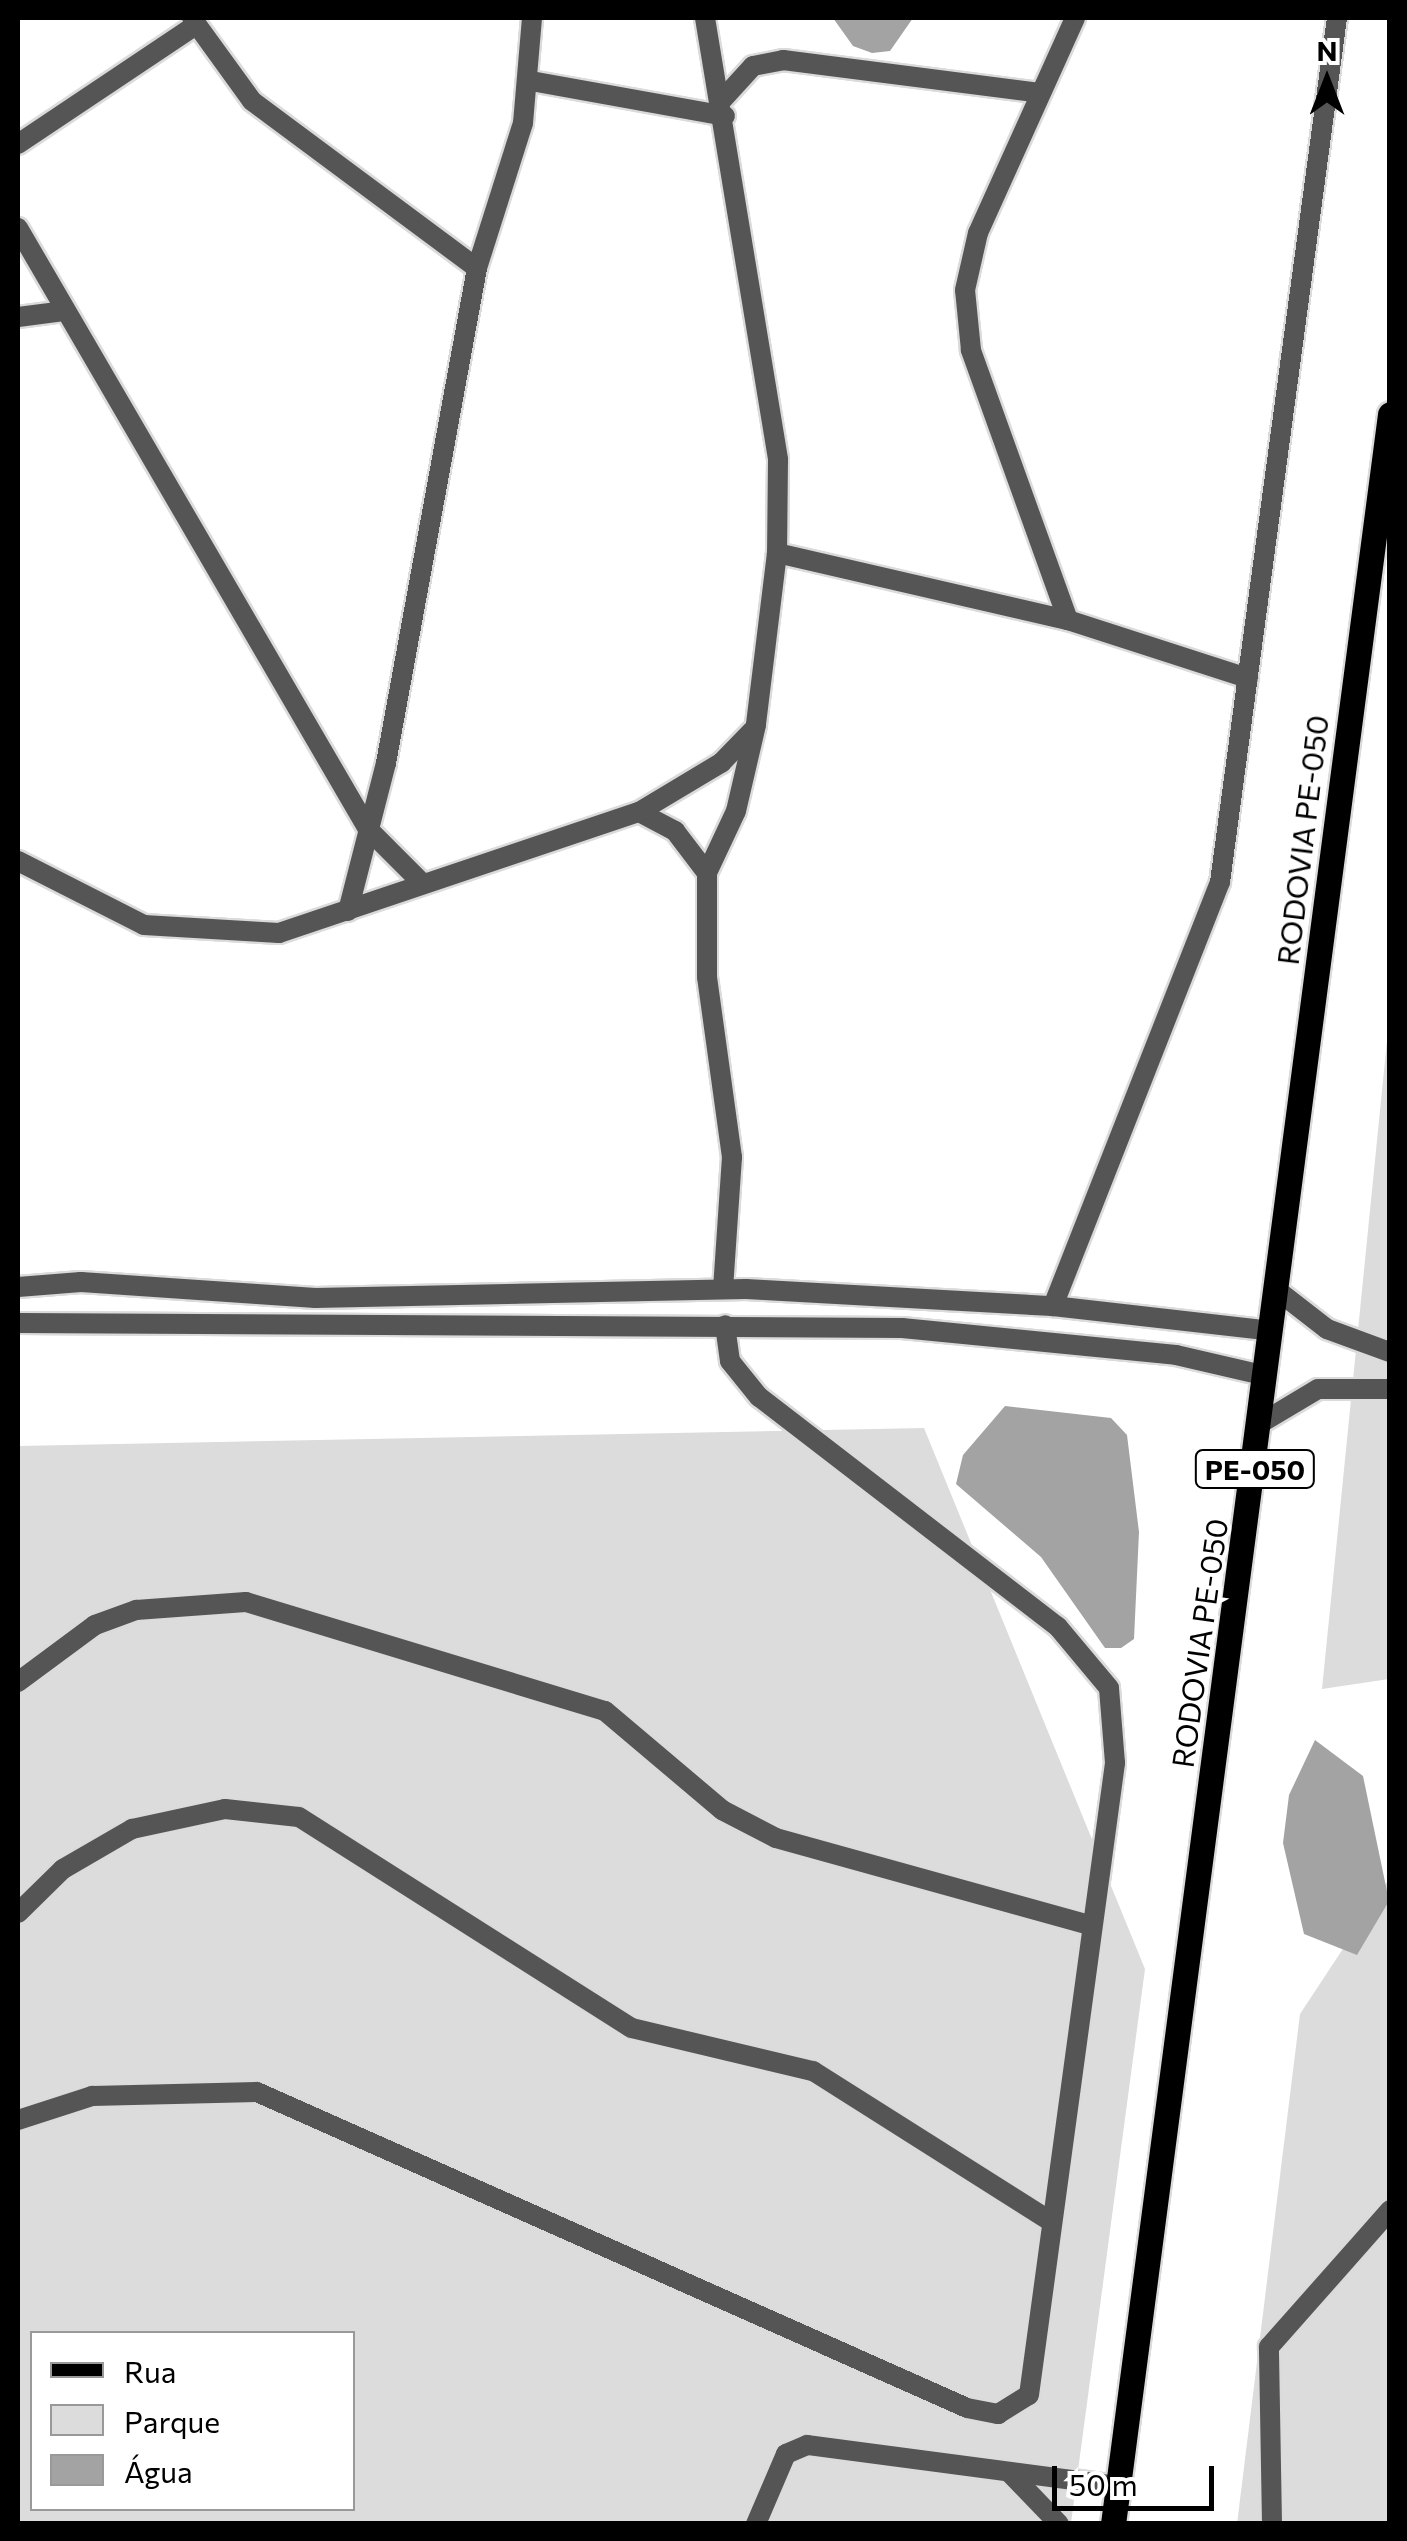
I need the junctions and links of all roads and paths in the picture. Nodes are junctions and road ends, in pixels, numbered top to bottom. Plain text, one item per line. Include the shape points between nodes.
1 (532, 18) edge
2 (706, 18) edge
3 (1074, 18) edge
4 (1337, 18) edge
5 (193, 22) edge
6 (531, 81) junction
7 (1040, 93) junction
8 (723, 108) junction
9 (18, 144) edge
10 (18, 228) edge
11 (476, 268) junction
12 (64, 311) junction
13 (18, 317) edge
14 (1390, 414) edge
15 (777, 553) junction
16 (1068, 620) junction
17 (1248, 678) junction
18 (756, 725) junction
19 (639, 812) junction
20 (368, 829) junction
21 (18, 861) edge
22 (707, 873) junction
23 (421, 882) junction
24 (348, 911) junction
25 (18, 1287) edge
26 (713, 1289) junction
27 (746, 1289) junction
28 (1278, 1290) junction
29 (1053, 1306) junction
30 (1089, 1310) junction
31 (1181, 1320) junction
32 (18, 1323) edge
33 (736, 1325) junction
34 (703, 1326) junction
35 (1272, 1331) junction
36 (1084, 1344) junction
37 (1380, 1351) edge
38 (1176, 1355) junction
39 (1266, 1376) junction
40 (1364, 1388) junction
41 (1390, 1388) edge
42 (1261, 1424) junction
43 (18, 1682) edge
44 (18, 1913) edge
45 (1090, 1926) junction
46 (18, 2120) edge
47 (1390, 2210) edge
48 (1049, 2220) junction
49 (1007, 2470) junction
50 (1118, 2486) junction
51 (756, 2524) edge
52 (1059, 2524) edge
53 (1113, 2524) edge
54 (1272, 2524) edge

1 - 6 street
2 - 8 street
3 - 7 street
4 - 17 street
5 - 9 street
5 - 11 street via 252,101
6 - 8 street
6 - 11 street
7 - 8 street via 783,60 752,66
7 - 16 street via 978,233 966,316 1014,486
8 - 15 street via 778,460
10 - 12 street
11 - 20 street
12 - 13 street
12 - 20 street
14 - 28 main road, RODOVIA PE-050 / PE-050
15 - 16 street
15 - 18 street
16 - 17 street
17 - 29 street via 1230,832 1206,930
18 - 19 street via 721,763
18 - 22 street via 736,811
19 - 22 street via 675,831
19 - 23 street
20 - 23 street
20 - 24 street
21 - 24 street via 173,931 279,933
22 - 26 street via 707,977 732,1157
23 - 24 street
25 - 26 street via 81,1282 315,1298
26 - 27 street
26 - 34 street
27 - 29 street
27 - 33 street
28 - 35 main road, RODOVIA PE-050 / PE-050
28 - 37 street
29 - 30 street
30 - 31 street
30 - 36 street
31 - 35 street
31 - 38 street
32 - 34 street
33 - 34 street
33 - 36 street
33 - 45 street via 730,1362 759,1397 1058,1627 1101,1672 1115,1716 1116,1763
35 - 39 main road, RODOVIA PE-050 / PE-050
36 - 38 street
37 - 40 street
38 - 39 street
39 - 42 main road, RODOVIA PE-050 / PE-050
40 - 41 street
40 - 42 street via 1318,1389
42 - 50 main road, RODOVIA PE-050 / PE-050
43 - 45 street via 95,1625 136,1610 246,1602 605,1711 722,1810 776,1838
44 - 48 street via 63,1869 132,1829 225,1809 298,1817 632,2028 813,2071
45 - 48 street
46 - 48 street via 92,2096 256,2092 998,2414 1029,2395 1034,2377
47 - 54 street via 1269,2348
49 - 50 street
49 - 51 street via 807,2445 786,2454
49 - 52 street
50 - 53 main road, RODOVIA PE-050 / PE-050

